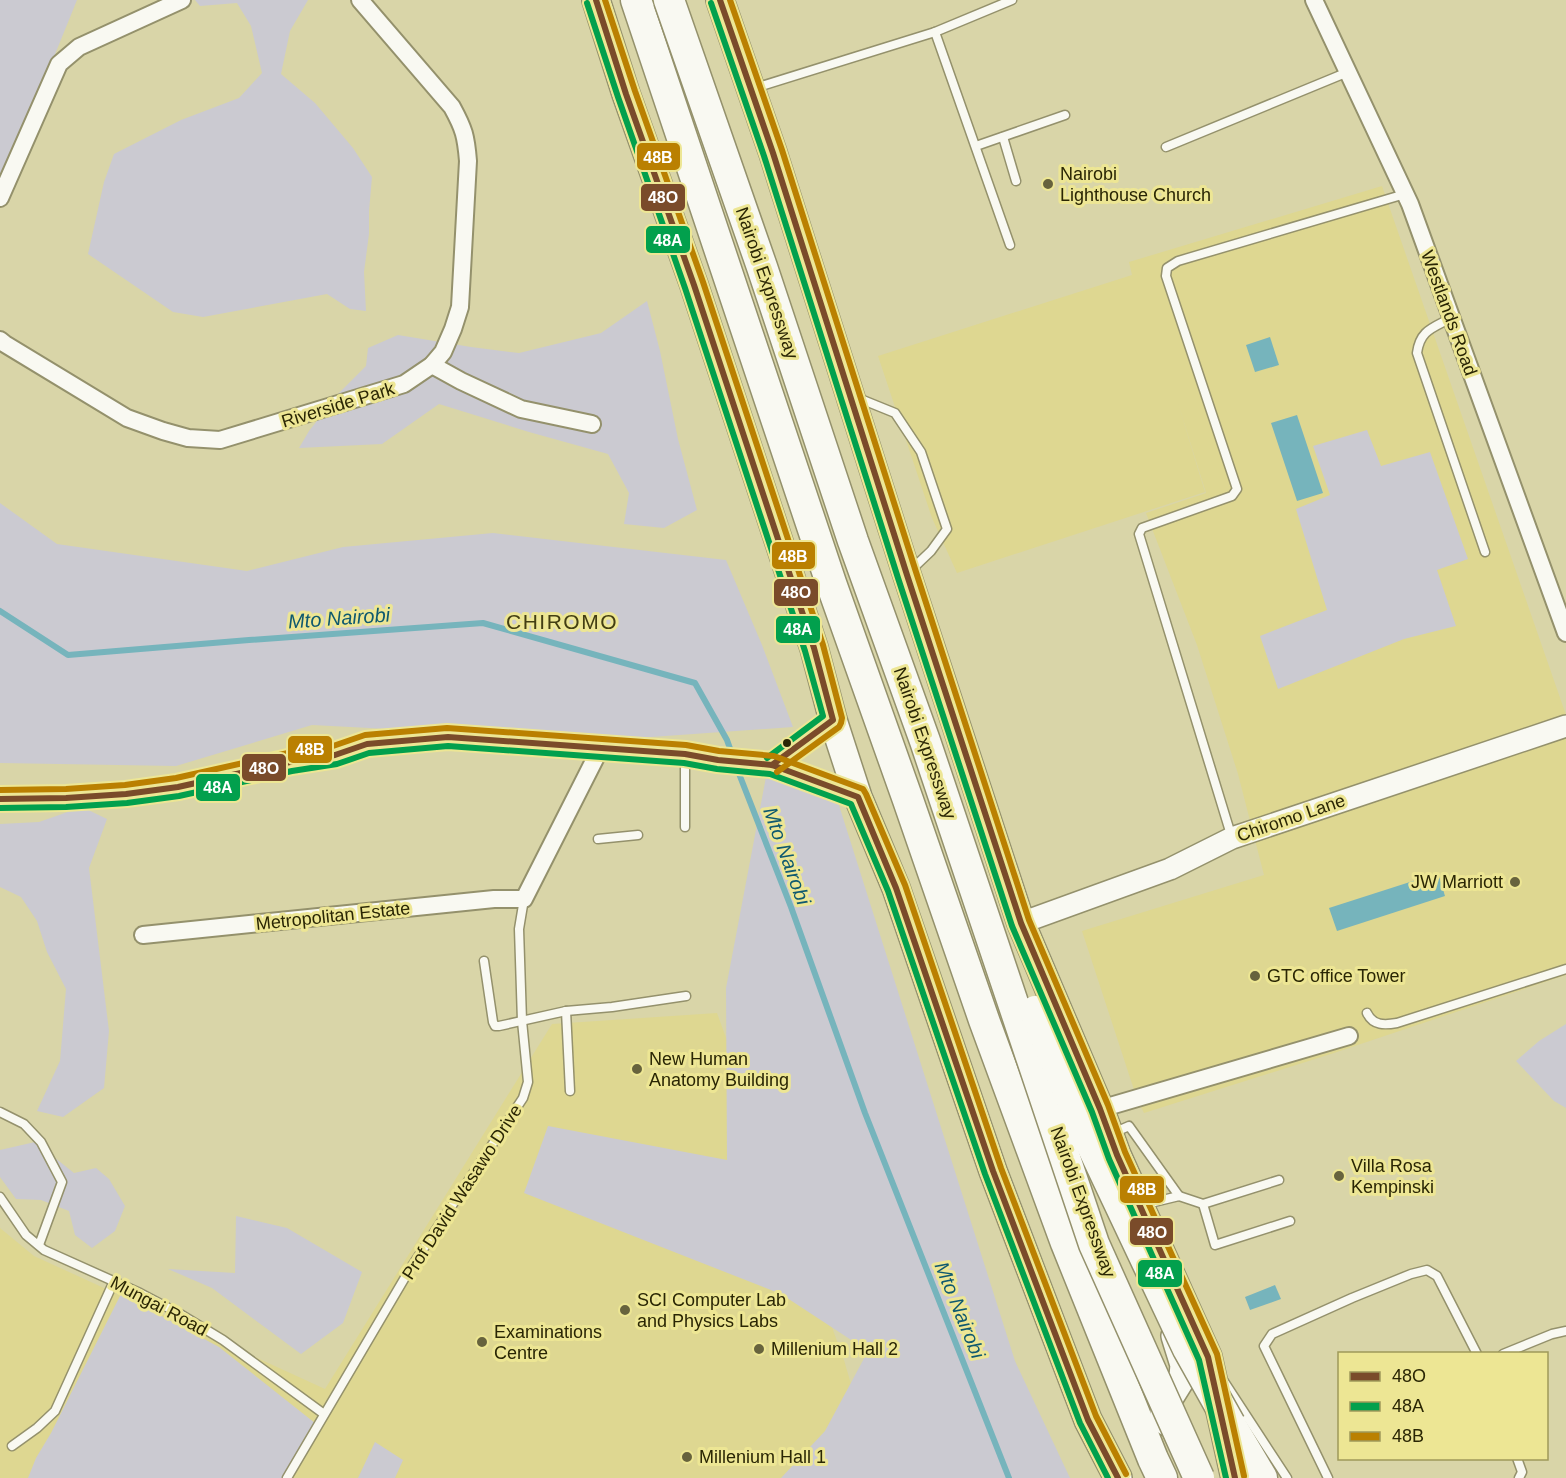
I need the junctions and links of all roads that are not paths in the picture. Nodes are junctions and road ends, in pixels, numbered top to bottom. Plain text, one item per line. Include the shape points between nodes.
1 (182, 0) edge
2 (360, 0) edge
3 (596, 0) edge
4 (636, 0) edge
5 (669, 0) edge
6 (720, 0) edge
7 (1012, 0) edge
8 (1314, 0) edge
9 (935, 32) junction
10 (1349, 72) junction
11 (751, 89) junction
12 (1065, 115) dead end
13 (1003, 137) junction
14 (976, 146) junction
15 (1166, 147) dead end
16 (1016, 180) dead end
17 (1405, 194) junction
18 (0, 198) edge
19 (1010, 245) dead end
20 (1451, 318) junction
21 (0, 340) edge
22 (432, 365) junction
23 (849, 394) junction
24 (592, 424) dead end
25 (1485, 552) dead end
26 (907, 575) junction
27 (1566, 633) edge
28 (833, 720) junction
29 (1566, 726) edge
30 (925, 741) junction
31 (600, 749) junction
32 (685, 754) junction
33 (766, 764) junction
34 (858, 797) junction
35 (0, 799) edge
36 (685, 827) dead end
37 (638, 835) dead end
38 (597, 838) dead end
39 (1232, 838) junction
40 (524, 899) junction
41 (1022, 923) junction
42 (143, 935) dead end
43 (484, 961) dead end
44 (1566, 969) edge
45 (686, 996) dead end
46 (566, 1011) junction
47 (1367, 1013) dead end
48 (522, 1021) junction
49 (1349, 1036) dead end
50 (570, 1091) dead end
51 (1100, 1109) junction
52 (0, 1112) edge
53 (1114, 1145) junction
54 (1279, 1180) dead end
55 (1179, 1196) junction
56 (0, 1197) edge
57 (1203, 1204) junction
58 (1140, 1206) junction
59 (1290, 1221) dead end
60 (39, 1245) junction
61 (114, 1281) junction
62 (1566, 1331) edge
63 (1477, 1352) edge
64 (1506, 1352) edge
65 (1209, 1357) junction
66 (324, 1414) junction
67 (12, 1446) dead end
68 (1518, 1460) edge
69 (287, 1478) edge
70 (1118, 1478) edge
71 (1162, 1478) edge
72 (1189, 1478) edge
73 (1199, 1478) edge
74 (1235, 1478) edge
75 (1262, 1478) edge
76 (1287, 1478) edge
77 (1328, 1478) edge
78 (1519, 1478) edge

1 - 18 street via 79,47 59,64
2 - 22 street, Riverside Park via 452,107 467,139 460,307 443,352
3 - 28 highway via 814,648
4 - 71 highway, Nairobi Expressway via 827,572 984,1020 1066,1244
5 - 30 highway, Nairobi Expressway, bridge
6 - 11 highway
7 - 9 lane
8 - 10 street, Westlands Road
9 - 11 lane
9 - 14 lane
10 - 15 lane
10 - 17 street, Westlands Road
11 - 23 highway
12 - 13 lane
13 - 14 lane
13 - 16 lane
14 - 19 lane
17 - 20 street, Westlands Road
17 - 39 lane via 1178,261 1167,268 1166,276 1237,489 1232,496 1142,528 1139,534
20 - 25 lane via 1422,336 1417,353
20 - 27 street, Westlands Road
21 - 22 street, Riverside Park via 127,418 188,438 210,440 381,392 404,384
22 - 24 street via 522,409
23 - 26 highway
23 - 26 lane via 895,413 921,452 947,529
26 - 41 highway
28 - 33 street
28 - 34 highway
29 - 39 street, Chiromo Lane
30 - 73 highway, Nairobi Expressway, bridge via 1095,1244
30 - 75 highway, bridge via 1085,1131 1188,1349
31 - 32 street
31 - 35 street via 447,737 409,740 367,744 335,755 178,787 126,794
31 - 40 street, Prof David Wasawo Drive
32 - 33 street
32 - 36 lane
33 - 34 street
34 - 70 highway via 896,888 993,1171 1088,1420
37 - 38 lane
39 - 41 street, Chiromo Lane via 1170,869
40 - 42 street, Metropolitan Estate
40 - 48 lane, Prof David Wasawo Drive via 519,929
41 - 51 highway
43 - 48 lane via 495,1026
44 - 47 lane via 1397,1023 1376,1022
45 - 46 lane
46 - 48 lane
46 - 50 lane
48 - 66 lane, Prof David Wasawo Drive via 528,1083 523,1098 410,1269
49 - 51 street
51 - 53 highway
52 - 60 lane via 24,1124 41,1142 62,1182
53 - 55 lane via 1129,1126
53 - 58 highway
53 - 72 highway via 1135,1225 1184,1365 1183,1376 1164,1413
54 - 57 lane
55 - 57 lane
55 - 58 lane
56 - 60 lane, Mungai Road via 26,1235
57 - 59 lane via 1215,1245
58 - 65 highway
60 - 61 lane, Mungai Road
61 - 66 lane, Mungai Road via 222,1340
61 - 67 lane via 55,1411
62 - 64 lane
63 - 77 lane via 1437,1275 1427,1270 1272,1334 1264,1346
65 - 74 highway
65 - 76 lane
66 - 69 lane, Prof David Wasawo Drive
68 - 78 lane via 1522,1472

